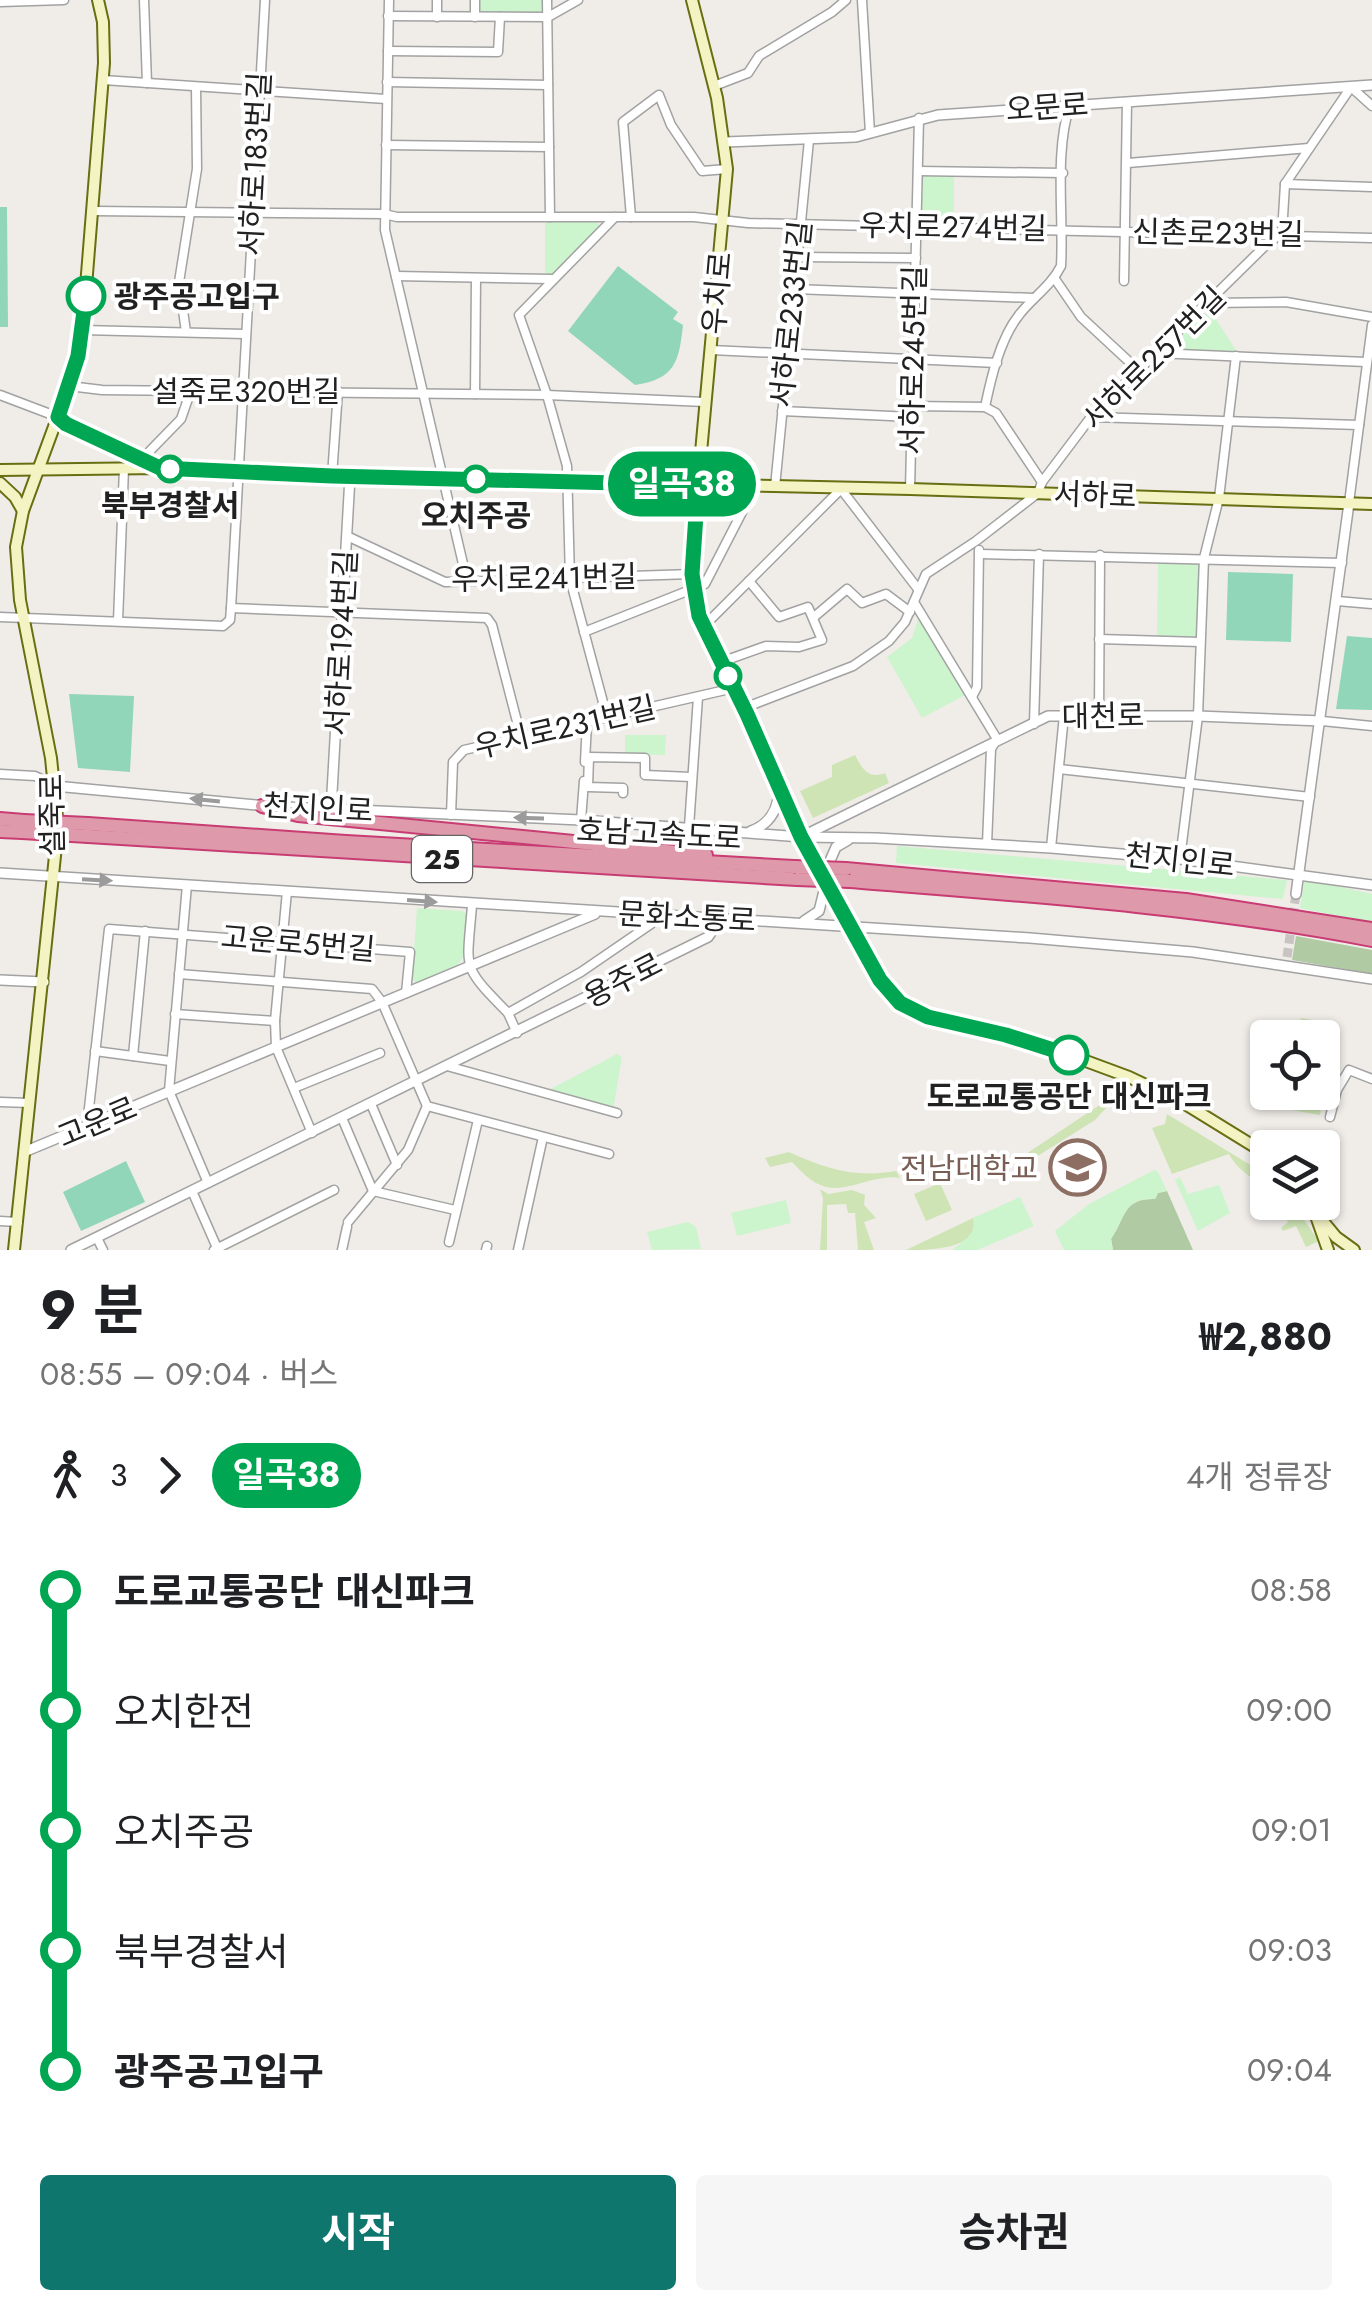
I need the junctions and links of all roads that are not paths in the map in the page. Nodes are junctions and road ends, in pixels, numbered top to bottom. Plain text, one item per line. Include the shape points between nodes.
1 (64, 0) edge
2 (98, 0) edge
3 (144, 0) edge
4 (265, 0) edge
5 (388, 0) edge
6 (437, 0) edge
7 (475, 0) edge
8 (548, 0) edge
9 (578, 0) edge
10 (692, 0) edge
11 (846, 0) edge
12 (862, 0) edge
13 (0, 2) edge
14 (388, 16) junction
15 (437, 17) junction
16 (475, 17) junction
17 (500, 17) junction
18 (548, 17) junction
19 (388, 51) junction
20 (103, 80) junction
21 (387, 82) junction
22 (147, 84) junction
23 (1372, 85) edge
24 (196, 86) junction
25 (548, 86) junction
26 (714, 86) junction
27 (1351, 87) junction
28 (260, 91) junction
29 (386, 100) junction
30 (1127, 102) junction
31 (1070, 106) junction
32 (1372, 106) edge
33 (919, 118) junction
34 (870, 134) junction
35 (808, 140) junction
36 (725, 142) junction
37 (386, 144) junction
38 (549, 147) junction
39 (1309, 148) junction
40 (1128, 163) junction
41 (727, 170) junction
42 (918, 171) junction
43 (1062, 173) junction
44 (1286, 184) junction
45 (1372, 187) edge
46 (94, 211) junction
47 (190, 212) junction
48 (252, 213) junction
49 (384, 214) junction
50 (550, 217) junction
51 (615, 217) junction
52 (630, 217) junction
53 (724, 220) junction
54 (800, 224) junction
55 (916, 228) junction
56 (1064, 230) junction
57 (1125, 232) junction
58 (1282, 234) junction
59 (1372, 238) edge
60 (797, 257) junction
61 (916, 258) junction
62 (396, 276) junction
63 (476, 278) junction
64 (553, 279) junction
65 (1055, 279) junction
66 (1124, 281) dead end
67 (794, 289) junction
68 (915, 293) junction
69 (1034, 298) junction
70 (1210, 303) junction
71 (1372, 321) edge
72 (82, 330) junction
73 (186, 332) junction
74 (246, 334) junction
75 (711, 350) junction
76 (1156, 352) junction
77 (788, 353) junction
78 (1236, 356) junction
79 (913, 359) junction
80 (1366, 362) junction
81 (997, 363) junction
82 (1137, 368) junction
83 (70, 386) junction
84 (191, 390) junction
85 (242, 390) junction
86 (338, 392) junction
87 (423, 393) junction
88 (0, 394) edge
89 (475, 394) junction
90 (547, 394) junction
91 (705, 402) junction
92 (912, 406) junction
93 (985, 407) junction
94 (782, 410) junction
95 (1092, 416) junction
96 (58, 417) junction
97 (912, 417) junction
98 (1226, 422) junction
99 (1359, 425) junction
100 (1358, 445) junction
101 (1372, 446) edge
102 (142, 459) junction
103 (124, 468) junction
104 (160, 468) junction
105 (38, 469) junction
106 (0, 470) edge
107 (238, 472) junction
108 (332, 476) junction
109 (350, 476) junction
110 (443, 479) junction
111 (569, 480) junction
112 (0, 483) edge
113 (698, 485) junction
114 (755, 486) junction
115 (775, 487) junction
116 (1040, 487) junction
117 (841, 489) junction
118 (910, 489) junction
119 (1219, 498) junction
120 (1350, 503) junction
121 (1372, 504) edge
122 (22, 511) junction
123 (347, 536) junction
124 (976, 541) junction
125 (980, 554) junction
126 (1040, 554) junction
127 (1100, 556) junction
128 (1204, 558) junction
129 (1342, 562) junction
130 (692, 574) junction
131 (570, 580) junction
132 (750, 580) junction
133 (467, 581) junction
134 (918, 589) junction
135 (692, 590) junction
136 (1337, 601) junction
137 (914, 602) junction
138 (1372, 604) edge
139 (231, 608) junction
140 (343, 612) junction
141 (910, 612) junction
142 (814, 616) junction
143 (0, 617) edge
144 (23, 618) junction
145 (118, 621) junction
146 (704, 626) junction
147 (584, 632) junction
148 (1100, 639) junction
149 (1200, 642) junction
150 (721, 662) junction
151 (734, 688) junction
152 (698, 697) junction
153 (972, 698) junction
154 (744, 708) junction
155 (1099, 714) junction
156 (1064, 715) junction
157 (1198, 716) junction
158 (607, 717) junction
159 (1322, 721) junction
160 (587, 722) junction
161 (1034, 724) junction
162 (1372, 726) edge
163 (521, 737) junction
164 (996, 740) junction
165 (1059, 769) junction
166 (0, 774) edge
167 (691, 777) junction
168 (1190, 782) junction
169 (55, 786) junction
170 (779, 787) junction
171 (622, 793) dead end
172 (1310, 797) junction
173 (262, 806) junction
174 (331, 810) junction
175 (451, 815) junction
176 (0, 819) edge
177 (581, 820) junction
178 (23, 827) junction
179 (689, 827) junction
180 (88, 830) junction
181 (0, 831) edge
182 (746, 832) junction
183 (801, 837) junction
184 (854, 837) junction
185 (986, 844) junction
186 (1051, 848) junction
187 (1180, 859) junction
188 (753, 865) junction
189 (0, 873) edge
190 (796, 873) junction
191 (1299, 873) junction
192 (848, 875) junction
193 (52, 877) junction
194 (825, 880) junction
195 (187, 885) junction
196 (1372, 885) edge
197 (286, 891) junction
198 (1296, 894) tunnel mouth
199 (472, 905) junction
200 (598, 913) junction
201 (656, 915) junction
202 (721, 918) junction
203 (799, 922) junction
204 (850, 926) junction
205 (1372, 929) edge
206 (145, 931) junction
207 (183, 934) junction
208 (1372, 940) edge
209 (283, 942) junction
210 (467, 966) junction
211 (180, 974) junction
212 (1372, 979) edge
213 (0, 980) edge
214 (280, 981) junction
215 (44, 982) junction
216 (406, 992) junction
217 (382, 1002) junction
218 (508, 1012) junction
219 (175, 1014) junction
220 (275, 1021) junction
221 (518, 1032) junction
222 (276, 1046) junction
223 (95, 1051) junction
224 (380, 1053) dead end
225 (132, 1056) junction
226 (170, 1061) junction
227 (447, 1066) junction
228 (1372, 1079) edge
229 (416, 1081) junction
230 (294, 1088) junction
231 (170, 1091) junction
232 (0, 1102) edge
233 (30, 1103) junction
234 (371, 1104) junction
235 (427, 1106) junction
236 (617, 1113) dead end
237 (1330, 1117) dead end
238 (342, 1118) junction
239 (478, 1120) junction
240 (87, 1126) junction
241 (312, 1133) junction
242 (543, 1136) junction
243 (1250, 1144) edge
244 (24, 1152) junction
245 (609, 1154) dead end
246 (396, 1165) junction
247 (208, 1183) junction
248 (334, 1190) dead end
249 (192, 1191) junction
250 (373, 1191) junction
251 (456, 1210) junction
252 (1316, 1220) edge
253 (1322, 1220) edge
254 (0, 1221) edge
255 (18, 1222) junction
256 (1336, 1237) junction
257 (96, 1238) junction
258 (448, 1242) dead end
259 (14, 1250) edge
260 (71, 1250) edge
261 (103, 1250) edge
262 (217, 1250) edge
263 (342, 1250) edge
264 (518, 1250) edge
265 (1328, 1250) edge
266 (1340, 1250) edge
267 (1354, 1250) edge

1 - 13 street
2 - 20 main road, 설죽로
3 - 22 street
4 - 28 street, 서하로183번길
5 - 14 street
6 - 15 street
7 - 16 street
8 - 18 street
9 - 18 street
10 - 26 main road, 우치로
11 - 26 street via 759,56 748,73
12 - 34 street
14 - 15 street
14 - 19 street
15 - 16 street
16 - 17 street
17 - 18 street
17 - 19 street via 498,52
18 - 25 street
19 - 21 street
20 - 22 street
20 - 46 main road, 설죽로
21 - 25 street
21 - 29 street
22 - 24 street
23 - 27 street, 오문로
24 - 28 street
24 - 47 street via 198,159
25 - 38 street
26 - 36 main road, 우치로
27 - 30 street, 오문로
27 - 32 street
27 - 39 street
28 - 29 street
28 - 48 street, 서하로183번길
29 - 37 street
30 - 31 street, 오문로
30 - 40 street
31 - 33 street, 오문로
31 - 43 street
33 - 34 street, 오문로
33 - 42 street, 서하로245번길
34 - 35 street, 오문로
35 - 36 street, 오문로
35 - 54 street, 서하로233번길
36 - 41 main road, 우치로
37 - 38 street
37 - 49 street
38 - 50 street
39 - 40 street
39 - 44 street
40 - 57 street
41 - 52 street via 702,171 659,96 623,122
41 - 53 main road, 우치로
42 - 43 street
42 - 55 street, 서하로245번길
43 - 56 street
44 - 45 street
44 - 58 street
46 - 47 street, 우치로274번길
46 - 72 main road, 설죽로
47 - 48 street, 우치로274번길
47 - 73 street via 180,282
48 - 49 street, 우치로274번길
48 - 74 street, 서하로183번길
49 - 50 street, 우치로274번길
49 - 62 street
50 - 51 street, 우치로274번길
51 - 52 street, 우치로274번길
51 - 64 street
52 - 53 street, 우치로274번길
53 - 54 street, 우치로274번길
53 - 75 main road, 우치로
54 - 55 street, 우치로274번길
54 - 60 street, 서하로233번길
55 - 56 street, 우치로274번길
55 - 61 street, 서하로245번길
56 - 57 street, 신촌로23번길
56 - 65 street
57 - 58 street, 신촌로23번길
57 - 66 street
58 - 59 street, 신촌로23번길
58 - 70 street, 서하로257번길
60 - 61 street
60 - 67 street, 서하로233번길
61 - 68 street, 서하로245번길
62 - 63 street
62 - 87 street
63 - 64 street
63 - 89 street
64 - 90 street via 519,315
65 - 69 street
65 - 82 street via 1080,318
67 - 68 street
67 - 77 street, 서하로233번길
68 - 69 street
68 - 79 street, 서하로245번길
69 - 81 street via 1013,324
70 - 71 street via 1304,303
70 - 76 street, 서하로257번길
71 - 80 street
72 - 73 street
72 - 83 main road, 설죽로
73 - 74 street
74 - 85 street, 서하로183번길
75 - 77 street
75 - 91 main road, 우치로
76 - 78 street
76 - 82 street, 서하로257번길
77 - 79 street
77 - 94 street, 서하로233번길
78 - 80 street
78 - 98 street
79 - 81 street
79 - 92 street, 서하로245번길
80 - 99 street
81 - 93 street
82 - 95 street, 서하로257번길
83 - 84 street, 설죽로320번길
83 - 96 main road, 설죽로
84 - 85 street, 설죽로320번길
84 - 102 street via 181,419
85 - 86 street, 설죽로320번길
85 - 107 street, 서하로183번길
86 - 87 street, 설죽로320번길
86 - 108 street
87 - 89 street, 설죽로320번길
87 - 110 street
88 - 96 street
89 - 90 street, 설죽로320번길
90 - 91 street, 설죽로320번길
90 - 111 street
91 - 113 main road, 우치로
92 - 93 street
92 - 97 street, 서하로245번길
93 - 116 street via 996,413
94 - 97 street
94 - 115 street, 서하로233번길
95 - 98 street
95 - 116 street, 서하로257번길
96 - 102 street
96 - 105 main road, 설죽로
97 - 118 street, 서하로245번길
98 - 99 street
98 - 119 street
99 - 100 street
100 - 101 street
100 - 120 street
102 - 104 street
103 - 104 main road, 서하로
103 - 105 main road, 서하로
103 - 145 street
104 - 107 main road, 서하로
105 - 106 main road, 서하로
105 - 122 main road, 설죽로
107 - 108 main road, 서하로
107 - 139 street, 서하로183번길
108 - 109 main road, 서하로
109 - 110 main road, 서하로
109 - 123 street, 서하로194번길
110 - 111 main road, 서하로
110 - 133 street
111 - 113 main road, 서하로
111 - 131 street
112 - 122 main road
113 - 114 main road, 서하로
113 - 130 main road, 우치로
114 - 115 main road, 서하로
114 - 135 street via 704,584
115 - 117 main road, 서하로
116 - 118 main road, 서하로
116 - 119 main road, 서하로
116 - 124 street, 서하로257번길
117 - 118 main road, 서하로
117 - 132 street
117 - 134 street
119 - 120 main road, 서하로
119 - 128 street
120 - 121 main road, 서하로
120 - 129 street
122 - 144 main road, 설죽로 via 16,559
123 - 133 street, 우치로241번길 via 428,576
123 - 140 street, 서하로194번길
124 - 125 street
124 - 134 street, 서하로257번길 via 932,568
125 - 126 street
125 - 153 street
126 - 127 street
126 - 161 street
127 - 128 street
127 - 148 street
128 - 129 street
128 - 149 street
129 - 136 street
130 - 131 street, 우치로241번길
130 - 135 main road, 우치로
131 - 133 street, 우치로241번길
131 - 147 street
132 - 142 street via 779,617 808,607
132 - 146 street
134 - 137 street
135 - 146 main road, 우치로
135 - 147 street
136 - 138 street
136 - 159 street
137 - 141 street
137 - 153 street
139 - 140 street
139 - 145 street via 223,626
140 - 163 street via 489,619
140 - 174 street, 서하로194번길
141 - 142 street via 886,594 862,603 846,589
141 - 154 street via 898,634 853,666
142 - 150 street via 822,640 766,646
143 - 144 street
144 - 145 street
144 - 169 main road, 설죽로
146 - 150 main road, 우치로
147 - 158 street
148 - 149 street
148 - 155 street
149 - 157 street
150 - 151 main road, 우치로
151 - 152 street, 우치로231번길
151 - 154 main road, 우치로
152 - 158 street, 우치로231번길
152 - 167 street
153 - 164 street
154 - 170 main road, 우치로
155 - 156 street, 대천로
155 - 157 street, 대천로
156 - 161 street, 대천로
156 - 165 street
157 - 159 street, 대천로
157 - 168 street
158 - 160 street, 우치로231번길
159 - 162 street, 대천로
159 - 172 street
160 - 163 street, 우치로231번길
160 - 177 street
161 - 164 street, 대천로
163 - 175 street, 우치로231번길 via 458,754
164 - 183 street, 대천로
164 - 185 street
165 - 168 street
165 - 186 street
166 - 169 street via 35,776
167 - 171 street via 645,776 646,758 589,756 588,787 623,788
167 - 179 street
168 - 172 street
168 - 187 street
173 -> 169 street, 천지인로
169 - 193 main road, 설죽로
170 - 182 street via 772,816
170 - 183 main road, 우치로
172 - 191 street
173 - 174 street, 천지인로
173 - 188 highway
174 - 175 street, 천지인로
177 -> 175 street, 천지인로
176 - 178 highway, 호남고속도로 / 25
177 - 179 street, 천지인로
178 - 180 highway, 호남고속도로 / 25, bridge
178 - 181 highway, 호남고속도로 / 25
179 - 182 street, 천지인로
180 - 188 highway, 호남고속도로 / 25
180 - 190 highway, 호남고속도로 / 25 via 340,854
182 - 183 street, 천지인로
183 - 184 street, 천지인로
183 - 194 main road, 우치로
184 - 185 street, 천지인로
184 - 194 street via 836,847
185 - 186 street, 천지인로
186 - 187 street, 천지인로
187 - 191 street, 천지인로
188 - 190 highway, 호남고속도로 / 25
189 - 193 street, 문화소통로
190 - 192 highway, 호남고속도로 / 25, bridge
191 - 196 street, 천지인로
191 - 198 street
192 - 205 highway, 호남고속도로 / 25 via 1186,900
192 - 208 highway, 호남고속도로 / 25
193 -> 195 street, 문화소통로
193 - 215 main road, 설죽로
194 - 203 street via 819,910
194 - 204 main road, 우치로
195 - 197 street, 문화소통로
195 - 207 street
197 -> 199 street, 문화소통로
197 - 209 street
199 - 200 street, 문화소통로
199 - 210 street
200 - 201 street, 문화소통로
200 - 210 street, 고운로
201 - 202 street, 문화소통로
201 - 218 street, 용주로 via 580,972
202 - 203 street, 문화소통로
202 - 221 street, 용주로 via 708,938
203 - 204 street, 문화소통로
204 - 212 street, 문화소통로 via 1193,952
204 - 243 main road, 우치로 via 900,1003 1129,1077
206 - 207 street, 고운로5번길
206 - 223 street, 고운로5번길 via 109,929
206 - 225 street
207 - 209 street, 고운로5번길
207 - 211 street
209 - 214 street
209 - 216 street, 고운로5번길 via 410,952
210 - 216 street, 고운로
210 - 218 street
211 - 214 street
211 - 219 street
213 - 215 street
214 - 217 street via 372,988
214 - 220 street
215 - 233 main road, 설죽로
216 - 217 street, 고운로
217 - 222 street, 고운로
217 - 229 street
218 - 221 street
219 - 220 street
219 - 226 street
220 - 222 street
221 - 227 street, 용주로
222 - 230 street
222 - 231 street, 고운로
223 - 225 street
223 - 240 street, 고운로5번길
224 - 230 street
225 - 226 street
226 - 231 street
227 - 229 street, 용주로
227 - 236 street
228 - 237 street via 1349,1070
229 - 234 street, 용주로
229 - 235 street
230 - 241 street
231 - 240 street, 고운로
231 - 247 street, 고운로
232 - 233 street
233 - 244 main road, 설죽로
234 - 238 street, 용주로
234 - 246 street
235 - 239 street
235 - 246 street
238 - 241 street, 용주로
238 - 250 street
239 - 242 street
239 - 251 street
240 - 244 street, 고운로
241 - 247 street, 용주로
242 - 245 street
242 - 264 street
244 - 255 main road, 설죽로
246 - 250 street
247 - 249 street, 용주로
248 - 262 street
249 - 257 street, 용주로
249 - 262 street
250 - 251 street
250 - 263 street via 348,1224
251 - 258 street
252 - 265 main road
253 - 256 main road
254 - 255 street
255 - 259 main road, 설죽로
256 - 266 main road
256 - 267 main road
257 - 260 street, 용주로
257 - 261 street

